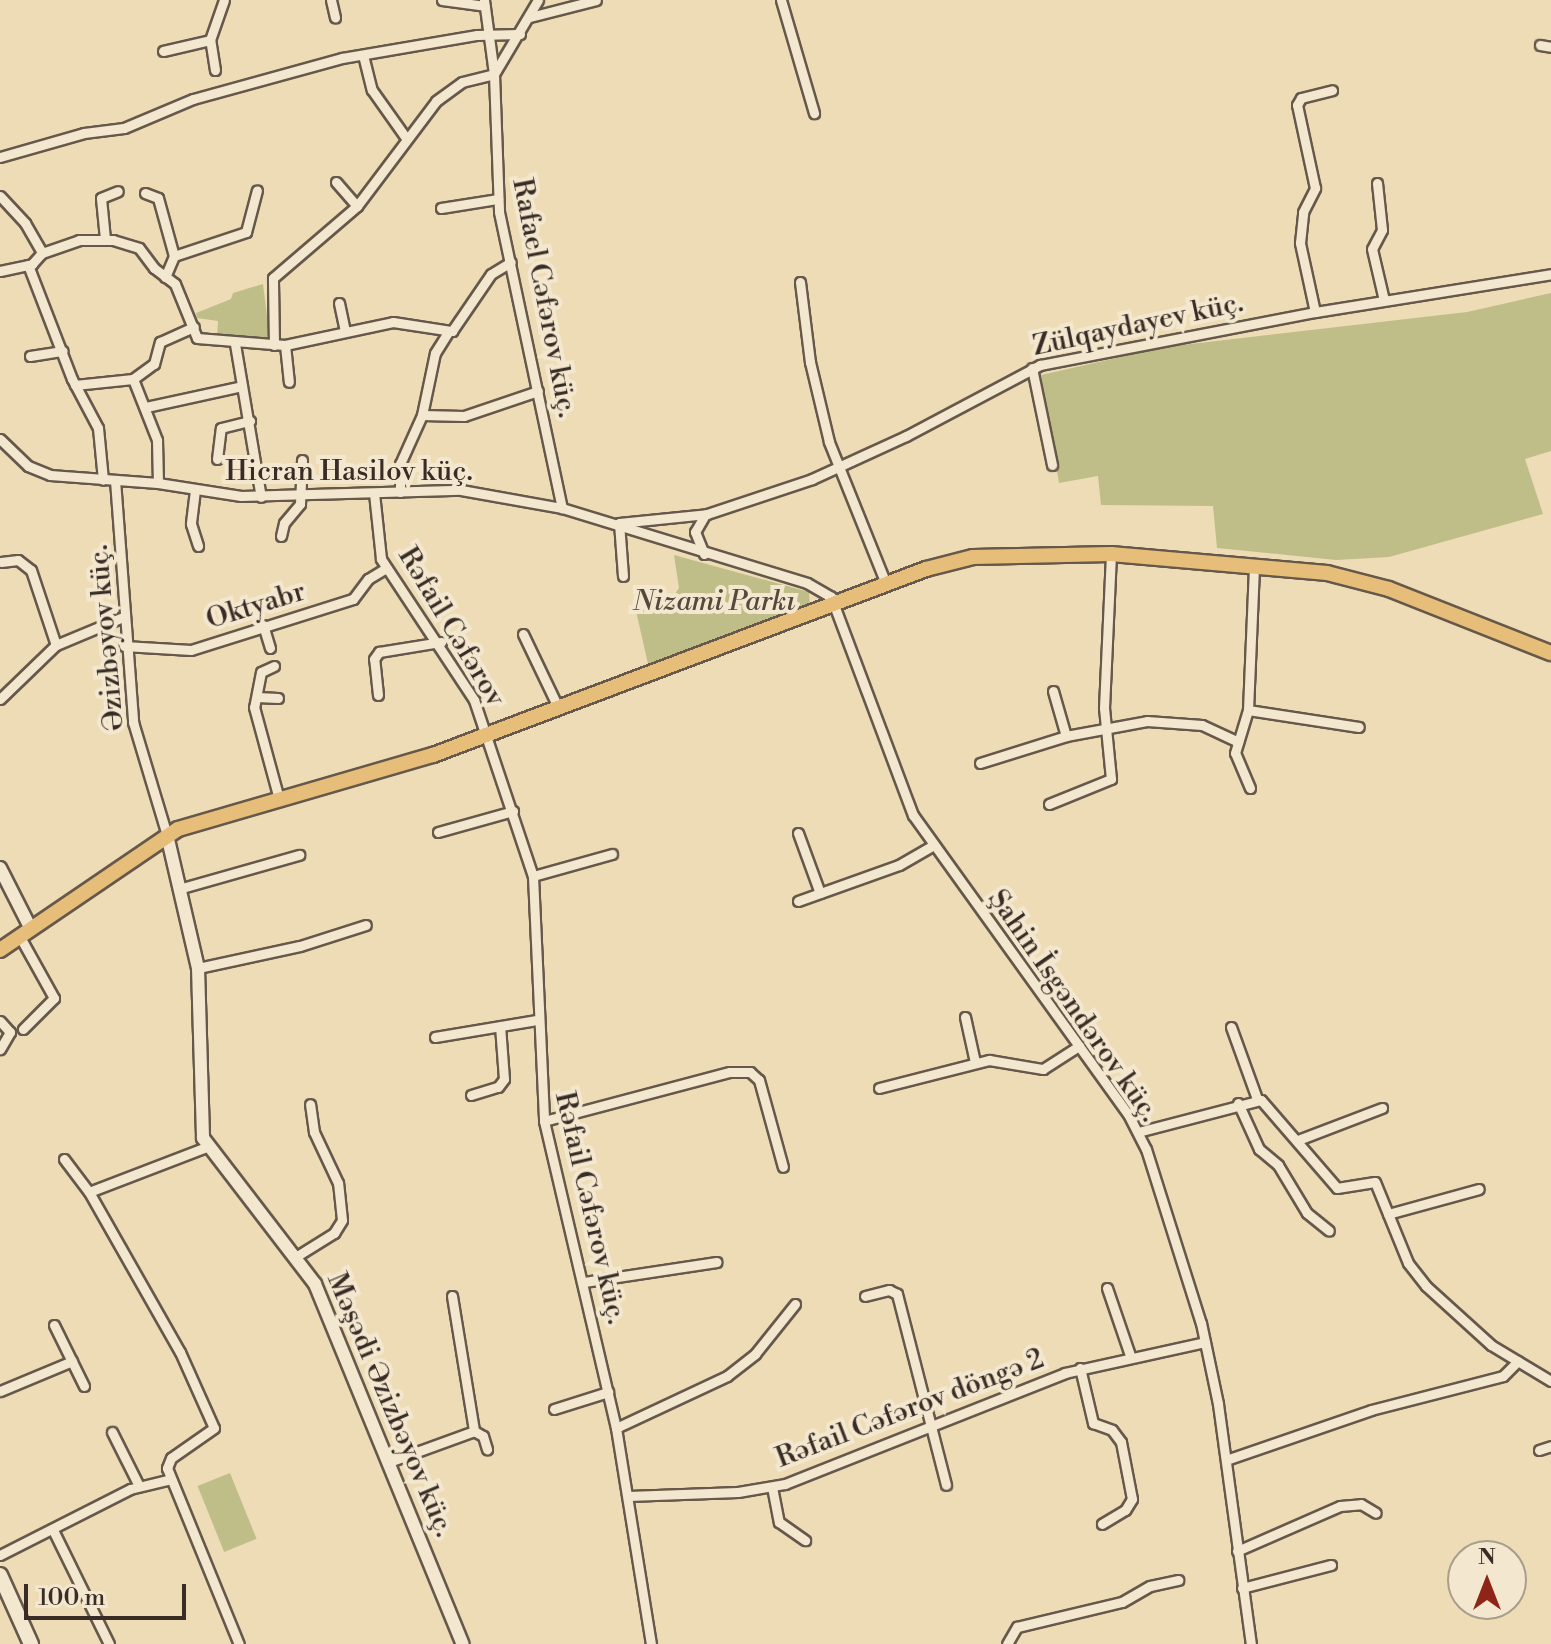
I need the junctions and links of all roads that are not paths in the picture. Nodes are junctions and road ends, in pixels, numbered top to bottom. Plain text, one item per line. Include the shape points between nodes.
1 (224, 0) edge
2 (331, 0) edge
3 (442, 0) edge
4 (538, 0) edge
5 (596, 0) edge
6 (781, 0) edge
7 (485, 3) edge
8 (530, 17) junction
9 (335, 18) dead end
10 (490, 33) junction
11 (520, 34) junction
12 (210, 40) junction
13 (163, 51) dead end
14 (363, 55) junction
15 (215, 70) dead end
16 (494, 74) junction
17 (1332, 90) dead end
18 (814, 113) dead end
19 (406, 138) junction
20 (0, 157) edge
21 (336, 182) dead end
22 (1377, 183) dead end
23 (257, 190) dead end
24 (118, 191) dead end
25 (145, 193) dead end
26 (0, 196) edge
27 (498, 199) junction
28 (357, 206) junction
29 (441, 208) dead end
30 (105, 239) junction
31 (42, 253) junction
32 (174, 256) junction
33 (511, 262) junction
34 (28, 265) junction
35 (0, 271) edge
36 (1551, 274) edge
37 (165, 277) junction
38 (800, 282) dead end
39 (1384, 300) junction
40 (339, 303) dead end
41 (1315, 312) junction
42 (194, 327) junction
43 (345, 331) junction
44 (448, 332) junction
45 (235, 344) junction
46 (280, 345) junction
47 (63, 351) junction
48 (30, 356) dead end
49 (1032, 368) junction
50 (133, 379) junction
51 (289, 382) dead end
52 (75, 385) junction
53 (242, 386) junction
54 (538, 391) junction
55 (146, 407) junction
56 (422, 415) junction
57 (250, 421) junction
58 (0, 439) edge
59 (217, 459) dead end
60 (302, 460) dead end
61 (1052, 465) dead end
62 (838, 469) junction
63 (103, 480) junction
64 (115, 480) junction
65 (158, 483) junction
66 (195, 490) junction
67 (400, 492) junction
68 (374, 493) junction
69 (302, 496) junction
70 (261, 497) junction
71 (562, 508) junction
72 (707, 514) junction
73 (619, 523) junction
74 (281, 536) dead end
75 (198, 546) dead end
76 (704, 554) junction
77 (1111, 554) junction
78 (1, 562) edge
79 (1254, 565) junction
80 (386, 568) junction
81 (623, 576) dead end
82 (886, 584) junction
83 (836, 603) junction
84 (123, 617) junction
85 (263, 625) junction
86 (523, 634) dead end
87 (441, 642) junction
88 (56, 645) junction
89 (124, 646) junction
90 (270, 648) dead end
91 (1551, 653) edge
92 (274, 666) dead end
93 (1053, 691) dead end
94 (378, 695) dead end
95 (257, 697) junction
96 (278, 698) dead end
97 (0, 699) edge
98 (559, 709) junction
99 (1248, 710) junction
100 (1105, 727) junction
101 (1359, 727) dead end
102 (489, 736) junction
103 (1066, 736) junction
104 (1238, 742) junction
105 (980, 763) dead end
106 (1250, 788) dead end
107 (279, 799) junction
108 (1049, 804) dead end
109 (513, 811) junction
110 (438, 832) dead end
111 (798, 833) dead end
112 (167, 835) junction
113 (932, 846) junction
114 (612, 854) dead end
115 (299, 855) dead end
116 (0, 868) edge
117 (533, 876) junction
118 (182, 888) junction
119 (820, 893) junction
120 (798, 901) dead end
121 (366, 925) dead end
122 (26, 933) junction
123 (0, 950) edge
124 (198, 968) junction
125 (965, 1017) dead end
126 (537, 1020) junction
127 (0, 1021) edge
128 (500, 1026) junction
129 (1231, 1027) dead end
130 (23, 1029) dead end
131 (435, 1037) dead end
132 (1079, 1046) junction
133 (0, 1049) edge
134 (975, 1062) junction
135 (879, 1088) dead end
136 (471, 1095) dead end
137 (1257, 1099) junction
138 (1238, 1103) junction
139 (310, 1104) dead end
140 (1382, 1108) dead end
141 (544, 1121) junction
142 (1138, 1132) junction
143 (1298, 1140) junction
144 (206, 1147) junction
145 (64, 1159) dead end
146 (783, 1167) dead end
147 (1479, 1189) dead end
148 (89, 1192) junction
149 (1388, 1214) junction
150 (1329, 1231) dead end
151 (297, 1256) junction
152 (716, 1262) dead end
153 (584, 1282) junction
154 (1107, 1288) dead end
155 (452, 1296) dead end
156 (865, 1296) dead end
157 (795, 1304) dead end
158 (54, 1325) dead end
159 (1205, 1342) junction
160 (1130, 1355) junction
161 (72, 1361) junction
162 (1518, 1361) junction
163 (1080, 1368) junction
164 (1551, 1381) edge
165 (84, 1386) dead end
166 (0, 1391) edge
167 (608, 1392) junction
168 (554, 1409) dead end
169 (931, 1426) junction
170 (616, 1428) junction
171 (474, 1431) junction
172 (112, 1432) dead end
173 (1551, 1446) edge
174 (487, 1449) dead end
175 (1539, 1450) dead end
176 (1226, 1460) junction
177 (389, 1462) junction
178 (171, 1479) junction
179 (946, 1485) dead end
180 (139, 1486) junction
181 (772, 1487) junction
182 (628, 1496) junction
183 (1376, 1513) dead end
184 (1102, 1524) dead end
185 (53, 1530) junction
186 (805, 1540) dead end
187 (1237, 1551) junction
188 (0, 1555) edge
189 (1331, 1565) dead end
190 (0, 1575) edge
191 (1178, 1580) dead end
192 (1242, 1588) junction
193 (31, 1644) edge
194 (109, 1644) edge
195 (239, 1644) edge
196 (463, 1644) edge
197 (651, 1644) edge
198 (1007, 1644) edge
199 (1251, 1644) edge

1 - 12 street
2 - 9 street
3 - 7 street
4 - 8 street
5 - 8 street
6 - 18 street
7 - 10 street, Rafael Cəfərov küç.
8 - 11 street
10 - 11 street
10 - 14 street
10 - 16 street, Rafael Cəfərov küç.
11 - 16 street
12 - 13 street
12 - 15 street
14 - 19 street via 372,90
14 - 20 street via 193,99 124,128 84,133
16 - 19 street via 446,91
16 - 27 street, Rafael Cəfərov küç.
17 - 41 street via 1301,98 1297,105 1315,188 1303,212 1300,243
19 - 28 street
21 - 28 street
22 - 39 street via 1382,230 1372,249
23 - 32 street via 246,232
24 - 30 street via 101,198
25 - 32 street via 158,198
26 - 31 street via 25,223
27 - 29 street
27 - 33 street, Rafael Cəfərov küç.
28 - 46 street via 271,280
30 - 31 street via 79,240
30 - 37 street via 139,248
31 - 34 street
32 - 37 street
33 - 44 street via 491,274 461,325
33 - 54 street, Rafael Cəfərov küç.
34 - 35 street
34 - 47 street
36 - 39 street, Zülqaydayev küç.
37 - 42 street via 179,289
38 - 62 street via 815,392
39 - 41 street, Zülqaydayev küç.
40 - 43 street
41 - 49 street, Zülqaydayev küç.
42 - 45 street via 200,340
42 - 50 street via 160,342 154,364
43 - 44 street via 402,322
43 - 46 street
44 - 56 street via 435,353
45 - 46 street
45 - 53 street
46 - 51 street
47 - 48 street
47 - 52 street
49 - 61 street
49 - 62 street, Zülqaydayev küç.
50 - 52 street
50 - 55 street
52 - 63 street via 98,428
53 - 55 street
53 - 57 street
54 - 56 street via 464,416
54 - 71 street, Rafael Cəfərov küç.
55 - 65 street via 157,440
56 - 67 street via 400,464
57 - 59 street via 221,428
57 - 70 street
58 - 63 street, Hicran Hasilov küç. via 42,474
60 - 69 street
62 - 72 street, Zülqaydayev küç.
62 - 82 street
63 - 64 street, Hicran Hasilov küç.
64 - 65 street, Hicran Hasilov küç.
64 - 84 street, Əzizbəyov küç. via 124,562
65 - 66 street, Hicran Hasilov küç.
66 - 70 street, Hicran Hasilov küç.
66 - 75 street via 191,524
67 - 68 street, Hicran Hasilov küç.
67 - 71 street, Hicran Hasilov küç. via 461,490
68 - 69 street, Hicran Hasilov küç.
68 - 80 street, Rəfail Cəfərov via 376,540
69 - 70 street, Hicran Hasilov küç.
69 - 74 street
71 - 73 street, Hicran Hasilov küç.
72 - 73 street, Zülqaydayev küç.
72 - 76 street via 695,532
73 - 76 street, Hicran Hasilov küç.
73 - 81 street
76 - 83 street, Hicran Hasilov küç. via 807,583
77 - 79 main road
77 - 82 main road via 973,557
77 - 100 street
78 - 88 street via 18,560 31,570
79 - 91 main road via 1375,584
79 - 99 street
80 - 85 street, Oktyabr via 368,579 353,599
80 - 87 street, Rəfail Cəfərov
82 - 83 main road
83 - 98 main road
83 - 113 street, Şahin İsgəndərov küç. via 904,795
84 - 88 street
84 - 89 street, Əzizbəyov küç.
85 - 89 street, Oktyabr via 191,650
85 - 90 street
86 - 98 street
87 - 94 street via 379,652 374,659
87 - 102 street, Rəfail Cəfərov
88 - 97 street
89 - 112 street, Əzizbəyov küç. via 135,736
92 - 95 street via 261,672
93 - 103 street
95 - 96 street
95 - 107 street via 254,707
98 - 102 main road
99 - 101 street
99 - 104 street
100 - 103 street
100 - 104 street via 1171,721 1212,728
100 - 108 street via 1107,784
102 - 107 main road
102 - 109 street, Rəfail Cəfərov küç.
103 - 105 street
104 - 106 street via 1236,762
107 - 112 main road
109 - 110 street
109 - 117 street, Rəfail Cəfərov küç.
111 - 119 street
112 - 118 street
112 - 122 main road
113 - 119 street via 899,865
113 - 132 street, Şahin İsgəndərov küç.
114 - 117 street
115 - 118 street
116 - 122 street
117 - 126 street, Rəfail Cəfərov küç.
118 - 124 street
119 - 120 street
121 - 124 street
122 - 123 main road
122 - 130 street via 54,998
124 - 144 street
125 - 134 street
126 - 128 street
126 - 141 street, Rəfail Cəfərov küç.
127 - 133 street via 10,1032
128 - 131 street
128 - 136 street via 504,1079 498,1087
129 - 137 street
132 - 134 street via 1032,1071 1000,1061
132 - 142 street, Şahin İsgəndərov küç.
134 - 135 street
137 - 138 street
137 - 143 street
138 - 142 street
138 - 150 street via 1259,1149 1278,1165 1307,1213
139 - 151 street via 314,1132 338,1183 342,1220 334,1233
140 - 143 street
141 - 146 street via 730,1072 750,1072 759,1080
141 - 153 street, Rəfail Cəfərov küç.
142 - 159 street, Şahin İsgəndərov küç.
143 - 149 street via 1337,1188 1375,1182
144 - 148 street
144 - 151 street, Məşədi Əzizbəyov küç.
145 - 148 street
147 - 149 street
148 - 178 street via 180,1352 214,1428 171,1458
149 - 162 street via 1408,1263 1426,1286 1491,1345
151 - 177 street, Məşədi Əzizbəyov küç. via 315,1284
152 - 153 street
153 - 167 street, Rəfail Cəfərov küç.
154 - 160 street
155 - 171 street
156 - 169 street via 889,1290 897,1294
157 - 170 street via 755,1354 727,1376
158 - 161 street
159 - 160 street, Rəfail Cəfərov döngə 2
159 - 176 street, Şahin İsgəndərov küç.
160 - 163 street, Rəfail Cəfərov döngə 2
161 - 165 street
161 - 166 street
162 - 164 street
162 - 176 street via 1503,1376 1371,1410
163 - 169 street, Rəfail Cəfərov döngə 2
163 - 184 street via 1093,1423 1112,1430 1121,1442 1132,1499
167 - 168 street
167 - 170 street, Rəfail Cəfərov küç.
169 - 179 street
169 - 181 street, Rəfail Cəfərov döngə 2
170 - 182 street, Rəfail Cəfərov küç.
171 - 174 street via 483,1436
171 - 177 street
172 - 180 street
173 - 175 street
176 - 187 street, Şahin İsgəndərov küç.
177 - 196 street, Məşədi Əzizbəyov küç.
178 - 180 street
178 - 195 street
180 - 185 street
181 - 182 street, Rəfail Cəfərov döngə 2
181 - 186 street via 779,1522
182 - 197 street, Rəfail Cəfərov küç.
183 - 187 street via 1361,1504 1340,1506
185 - 188 street
185 - 194 street
187 - 192 street, Şahin İsgəndərov küç.
189 - 192 street
190 - 193 main road
191 - 198 street via 1150,1586 1122,1602 1017,1627
192 - 199 street, Şahin İsgəndərov küç.

